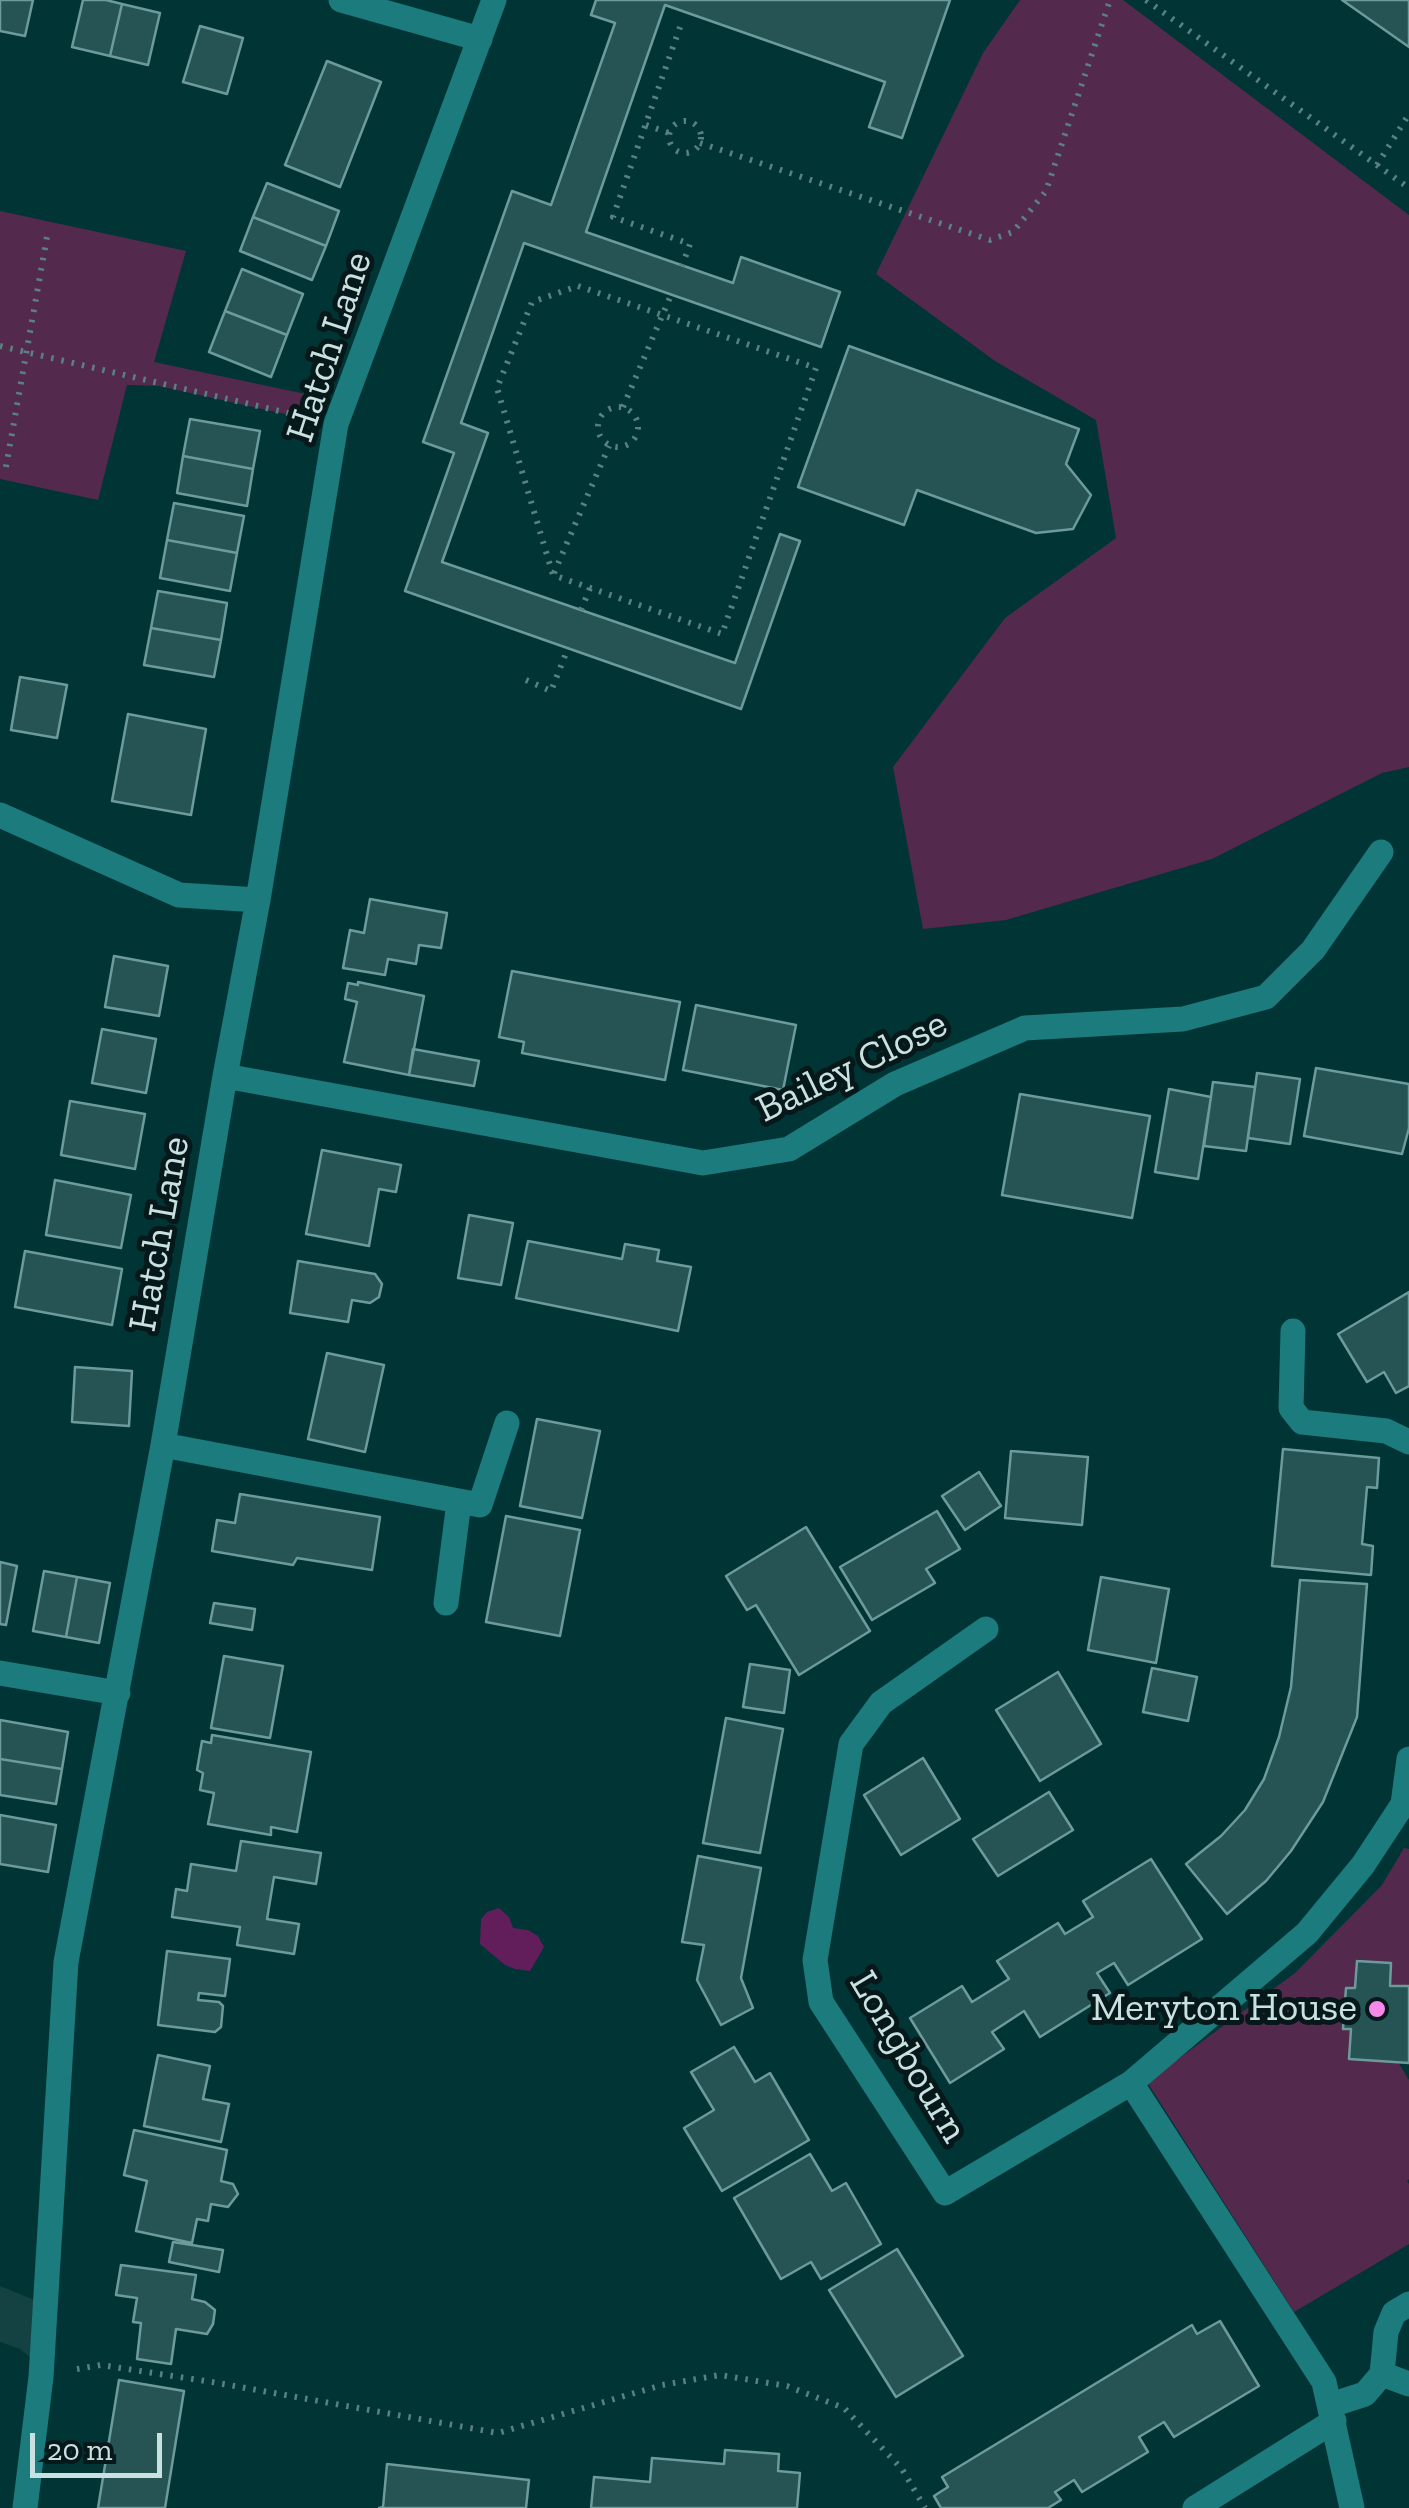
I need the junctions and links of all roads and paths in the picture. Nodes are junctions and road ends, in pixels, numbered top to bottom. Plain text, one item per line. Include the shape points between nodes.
1 (341, 0) edge
2 (494, 0) edge
3 (1110, 0) edge
4 (1146, 0) edge
5 (680, 27) dead end
6 (480, 38) junction
7 (1409, 114) edge
8 (646, 124) junction
9 (668, 133) junction
10 (700, 143) junction
11 (1376, 165) junction
12 (1409, 188) edge
13 (48, 231) dead end
14 (682, 266) dead end
15 (671, 295) dead end
16 (662, 316) junction
17 (0, 346) edge
18 (26, 352) junction
19 (623, 407) junction
20 (336, 424) junction
21 (609, 446) junction
22 (6, 467) dead end
23 (553, 575) junction
24 (590, 588) junction
25 (581, 610) dead end
26 (568, 648) dead end
27 (526, 680) dead end
28 (0, 815) edge
29 (1381, 852) dead end
30 (258, 900) junction
31 (225, 1076) junction
32 (1293, 1331) dead end
33 (507, 1423) dead end
34 (1409, 1442) edge
35 (162, 1445) junction
36 (469, 1504) junction
37 (446, 1603) dead end
38 (986, 1629) dead end
39 (0, 1672) edge
40 (118, 1693) junction
41 (1409, 1759) edge
42 (1406, 1805) edge
43 (1130, 2084) junction
44 (1409, 2304) edge
45 (1382, 2374) junction
46 (41, 2376) junction
47 (1409, 2384) edge
48 (1333, 2413) junction
49 (25, 2508) edge
50 (925, 2508) edge
51 (1195, 2508) edge
52 (1352, 2508) edge

1 - 6 street
2 - 6 street, Hatch Lane
3 - 10 path via 1046,191 1013,232 990,240
4 - 11 path
5 - 8 path
6 - 20 street, Hatch Lane
7 - 11 path
8 - 9 path
8 - 14 path via 613,217 690,244
9 - 10 path via 677,151 693,151
9 - 10 path via 675,123 690,121 699,128
11 - 12 path
13 - 18 path
15 - 16 path
16 - 19 path
16 - 23 path via 578,286 532,302 497,388
16 - 24 path via 816,368 722,634
17 - 18 path
18 - 20 path
18 - 22 path
19 - 21 path via 610,408 597,424
19 - 21 path via 638,421 637,434 622,448
20 - 30 street, Hatch Lane
21 - 23 path
23 - 24 path
24 - 25 path
26 - 27 path via 551,692
28 - 30 street via 179,895
29 - 31 street, Bailey Close via 1313,950 1266,997 1184,1020 1025,1028 895,1084 789,1148 703,1164
30 - 31 street, Hatch Lane
31 - 35 street, Hatch Lane
32 - 34 street via 1291,1408 1302,1422 1386,1430
33 - 36 street
35 - 36 street
35 - 40 street, Hatch Lane
36 - 37 street
38 - 43 street, Longbourn via 881,1703 851,1744 814,1960 822,2002 945,2192
39 - 40 street
40 - 46 street, Hatch Lane via 66,1962
41 - 42 street, Longbourn
42 - 43 street, Longbourn via 1307,1933
43 - 48 street via 1313,2363
44 - 45 street via 1394,2314 1386,2332
45 - 47 street
45 - 48 street via 1365,2394
46 - 49 street, Hatch Lane
46 - 50 path via 100,2365 498,2433 720,2375 787,2386 844,2408 902,2468
48 - 51 street
48 - 52 street

